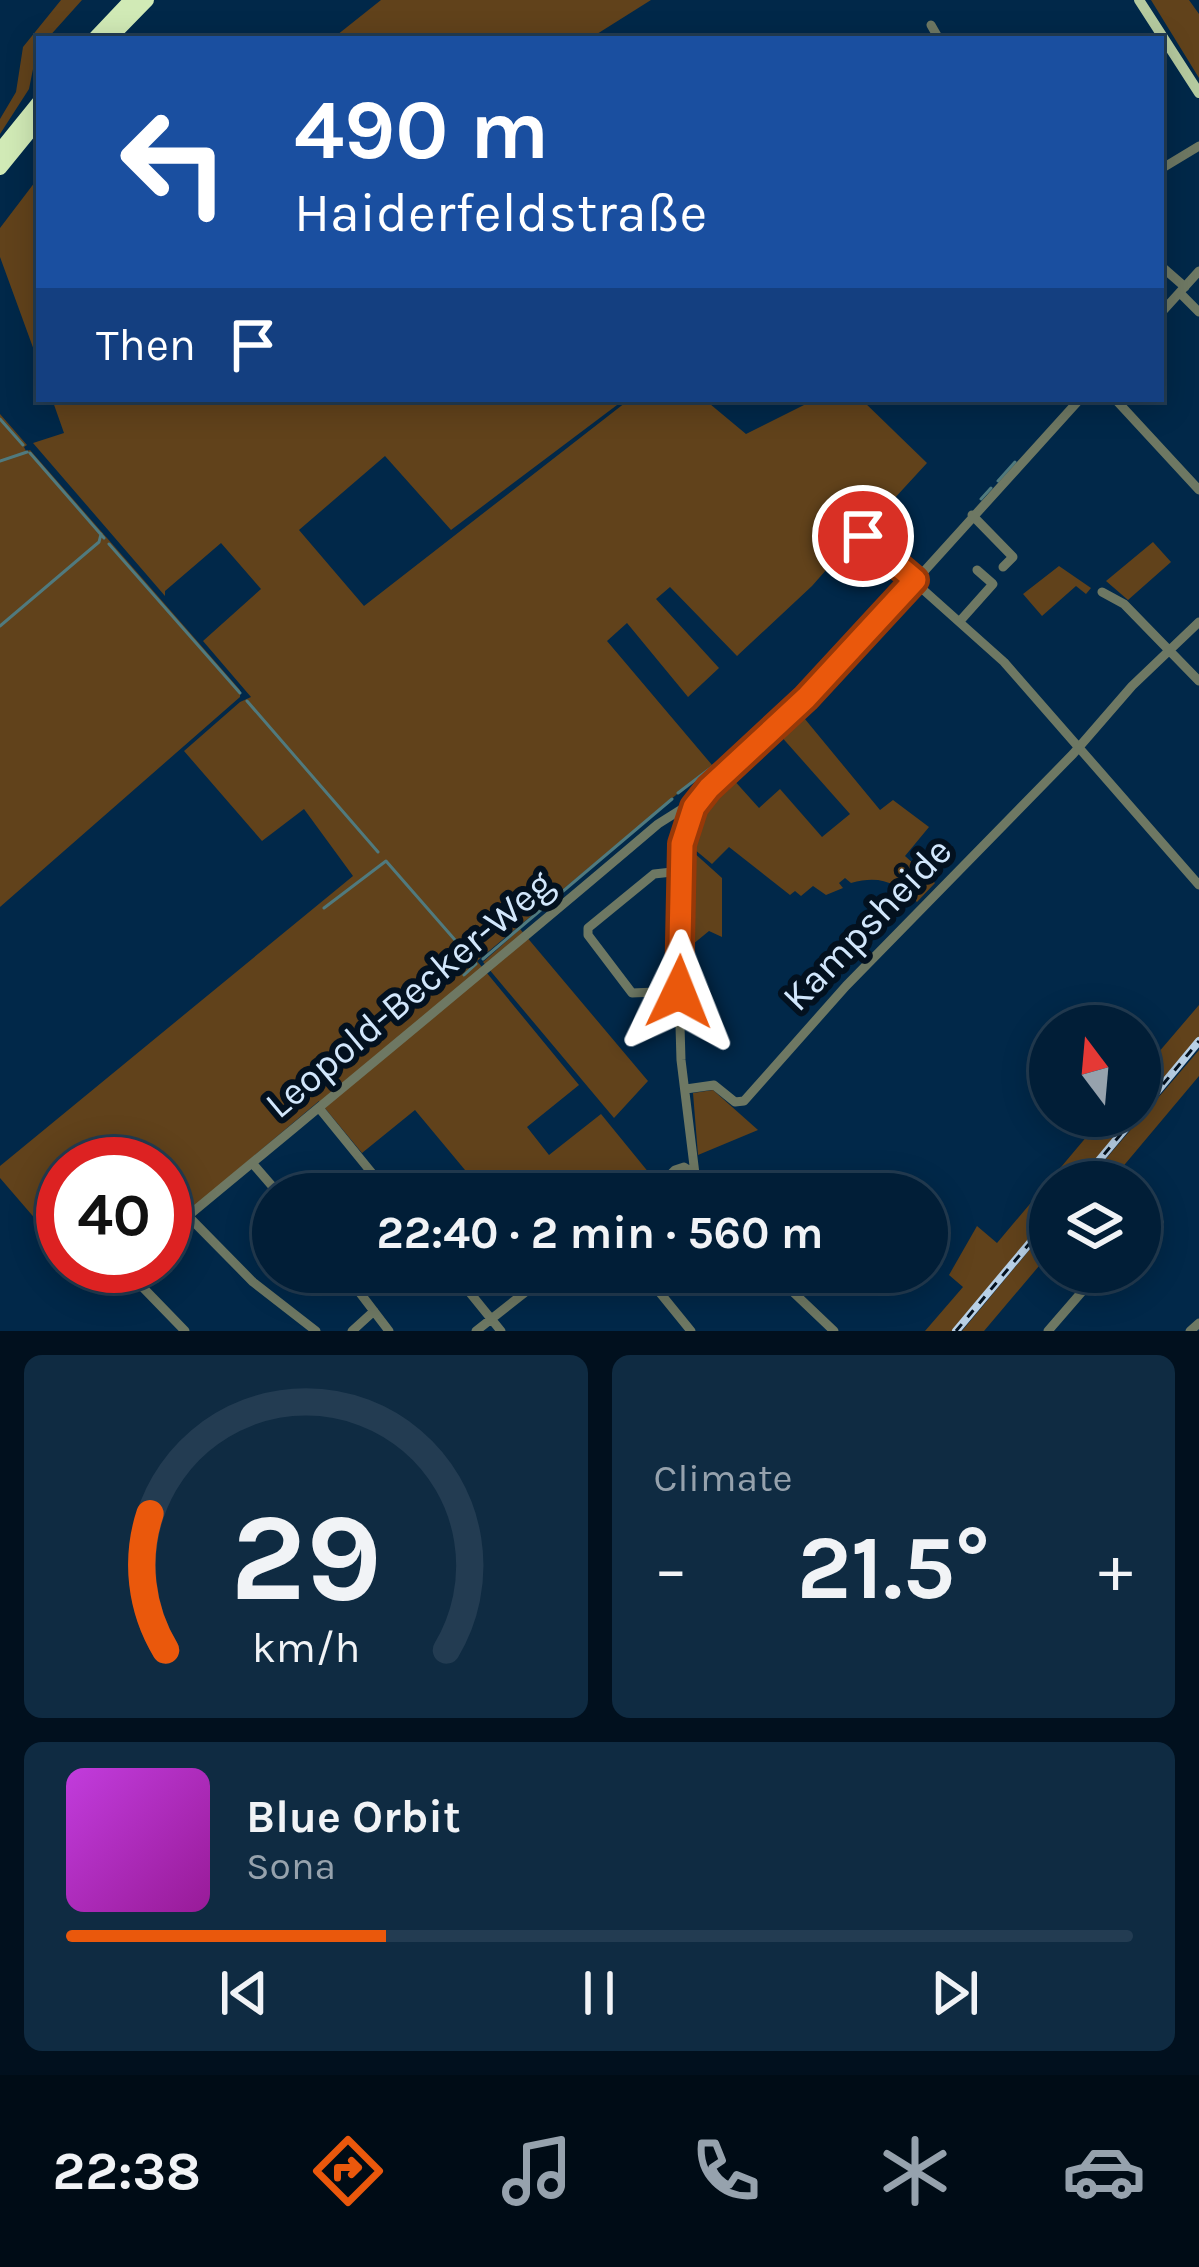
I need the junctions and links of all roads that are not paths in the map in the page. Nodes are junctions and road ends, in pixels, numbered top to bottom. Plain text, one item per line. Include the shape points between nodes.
1 (130, 0) edge
2 (147, 0) edge
3 (1139, 0) edge
4 (931, 25) dead end
5 (97, 36) edge
6 (113, 36) edge
7 (937, 36) edge
8 (1162, 36) edge
9 (1164, 39) edge
10 (1199, 94) edge
11 (36, 106) edge
12 (36, 124) edge
13 (1199, 146) edge
14 (0, 150) edge
15 (1164, 167) edge
16 (0, 169) edge
17 (1164, 269) edge
18 (1199, 271) edge
19 (1182, 290) junction
20 (1164, 310) edge
21 (1199, 312) edge
22 (1076, 402) edge
23 (1118, 402) edge
24 (1198, 487) edge
25 (972, 515) junction
26 (863, 536) dead end
27 (1003, 567) dead end
28 (977, 570) dead end
29 (915, 580) junction
30 (1102, 592) dead end
31 (960, 621) junction
32 (1199, 622) edge
33 (1170, 650) junction
34 (1199, 681) edge
35 (1079, 744) junction
36 (694, 807) junction
37 (681, 871) junction
38 (1199, 885) edge
39 (679, 992) junction
40 (686, 1089) junction
41 (319, 1108) junction
42 (692, 1149) junction
43 (253, 1164) junction
44 (684, 1167) junction
45 (261, 1173) edge
46 (372, 1173) edge
47 (675, 1173) edge
48 (688, 1173) edge
49 (695, 1173) edge
50 (192, 1213) edge
51 (192, 1220) edge
52 (150, 1293) edge
53 (360, 1293) edge
54 (470, 1293) edge
55 (524, 1293) edge
56 (660, 1293) edge
57 (794, 1293) edge
58 (1081, 1293) edge
59 (374, 1311) junction
60 (491, 1319) junction
61 (821, 1319) junction
62 (1199, 1323) edge
63 (185, 1331) edge
64 (316, 1331) edge
65 (352, 1331) edge
66 (389, 1331) edge
67 (476, 1331) edge
68 (501, 1331) edge
69 (691, 1331) edge
70 (811, 1331) edge
71 (834, 1331) edge
72 (1048, 1331) edge
73 (1190, 1331) edge

1 - 5 highway
2 - 6 highway
3 - 8 main road
4 - 7 street
9 - 10 main road
11 - 14 highway
12 - 16 highway
13 - 15 street
17 - 19 street
18 - 19 street
19 - 20 street
19 - 21 street
22 - 25 street
23 - 24 street
25 - 27 street via 1013,556
25 - 29 street
26 - 29 street
28 - 31 street via 993,584
29 - 31 street
29 - 36 street
30 - 33 street
31 - 35 street
32 - 33 street
33 - 34 street
33 - 35 street
35 - 38 street
35 - 40 street, Kampsheide via 743,1101 714,1085
36 - 37 street
36 - 41 street, Leopold-Becker-Weg via 658,824
37 - 39 street
37 - 39 street via 654,874 588,928 632,993
39 - 40 street
40 - 42 street
41 - 43 street, Leopold-Becker-Weg
41 - 46 street
42 - 44 street
42 - 49 street
43 - 45 street
43 - 50 street, Leopold-Becker-Weg
44 - 47 street
44 - 48 street
51 - 64 street
52 - 63 street
53 - 59 street
54 - 60 street
55 - 60 street
56 - 69 street
57 - 61 street
58 - 72 street
59 - 65 street
59 - 66 street
60 - 67 street
60 - 68 street
61 - 70 street
61 - 71 street
62 - 73 street

